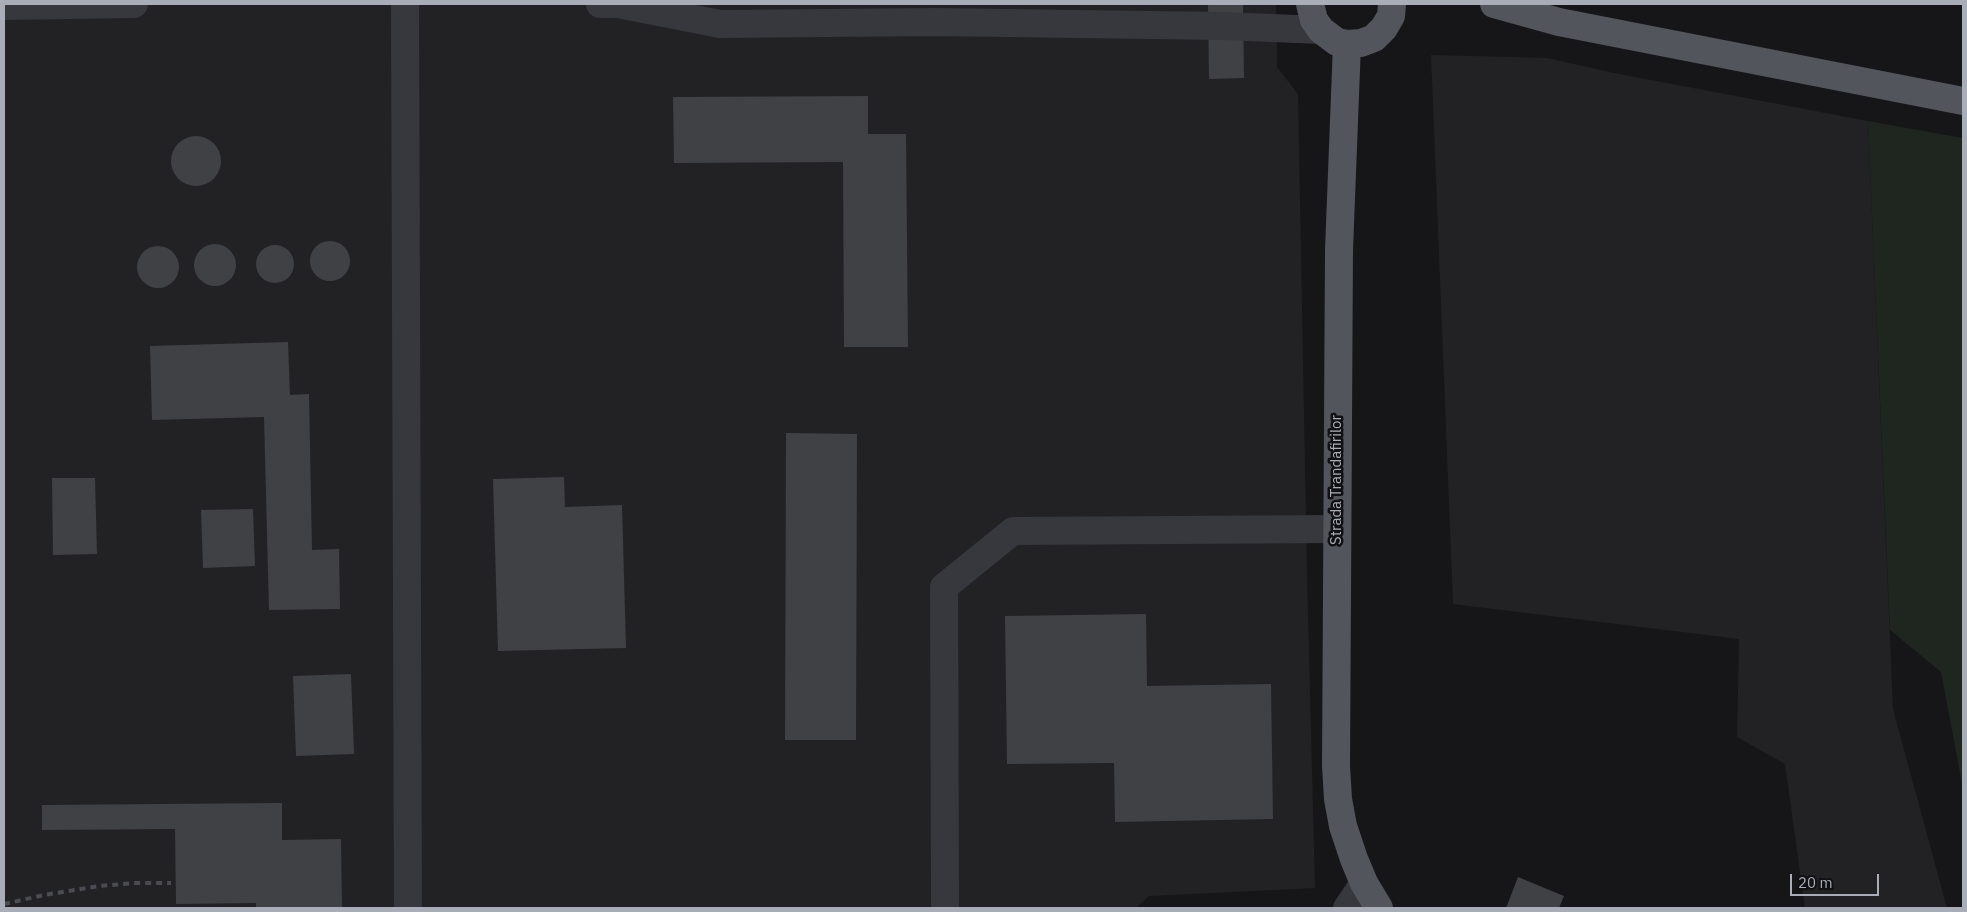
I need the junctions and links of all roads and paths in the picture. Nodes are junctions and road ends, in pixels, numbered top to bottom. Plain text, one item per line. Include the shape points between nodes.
1 (134, 4) edge
2 (405, 4) edge
3 (600, 4) edge
4 (618, 4) edge
5 (1310, 4) edge
6 (1392, 4) edge
7 (1494, 4) edge
8 (4, 6) edge
9 (935, 13) edge
10 (1321, 30) junction
11 (1347, 44) junction
12 (1963, 101) edge
13 (1336, 529) junction
14 (1364, 883) junction
15 (408, 908) edge
16 (945, 908) edge
17 (1346, 908) edge
18 (1379, 908) edge

1 - 8 lane
2 - 15 lane
3 - 4 lane
4 - 9 lane via 720,24
5 - 10 main road via 1314,20
6 - 11 main road via 1391,16 1374,38
7 - 12 main road via 1559,22
9 - 10 lane
10 - 11 main road via 1337,42
11 - 13 main road, Strada Trandafirilor via 1339,250
13 - 14 main road, Strada Trandafirilor via 1338,799 1343,826
13 - 16 lane via 1013,531 944,588
14 - 17 lane
14 - 18 main road, Strada Trandafirilor

